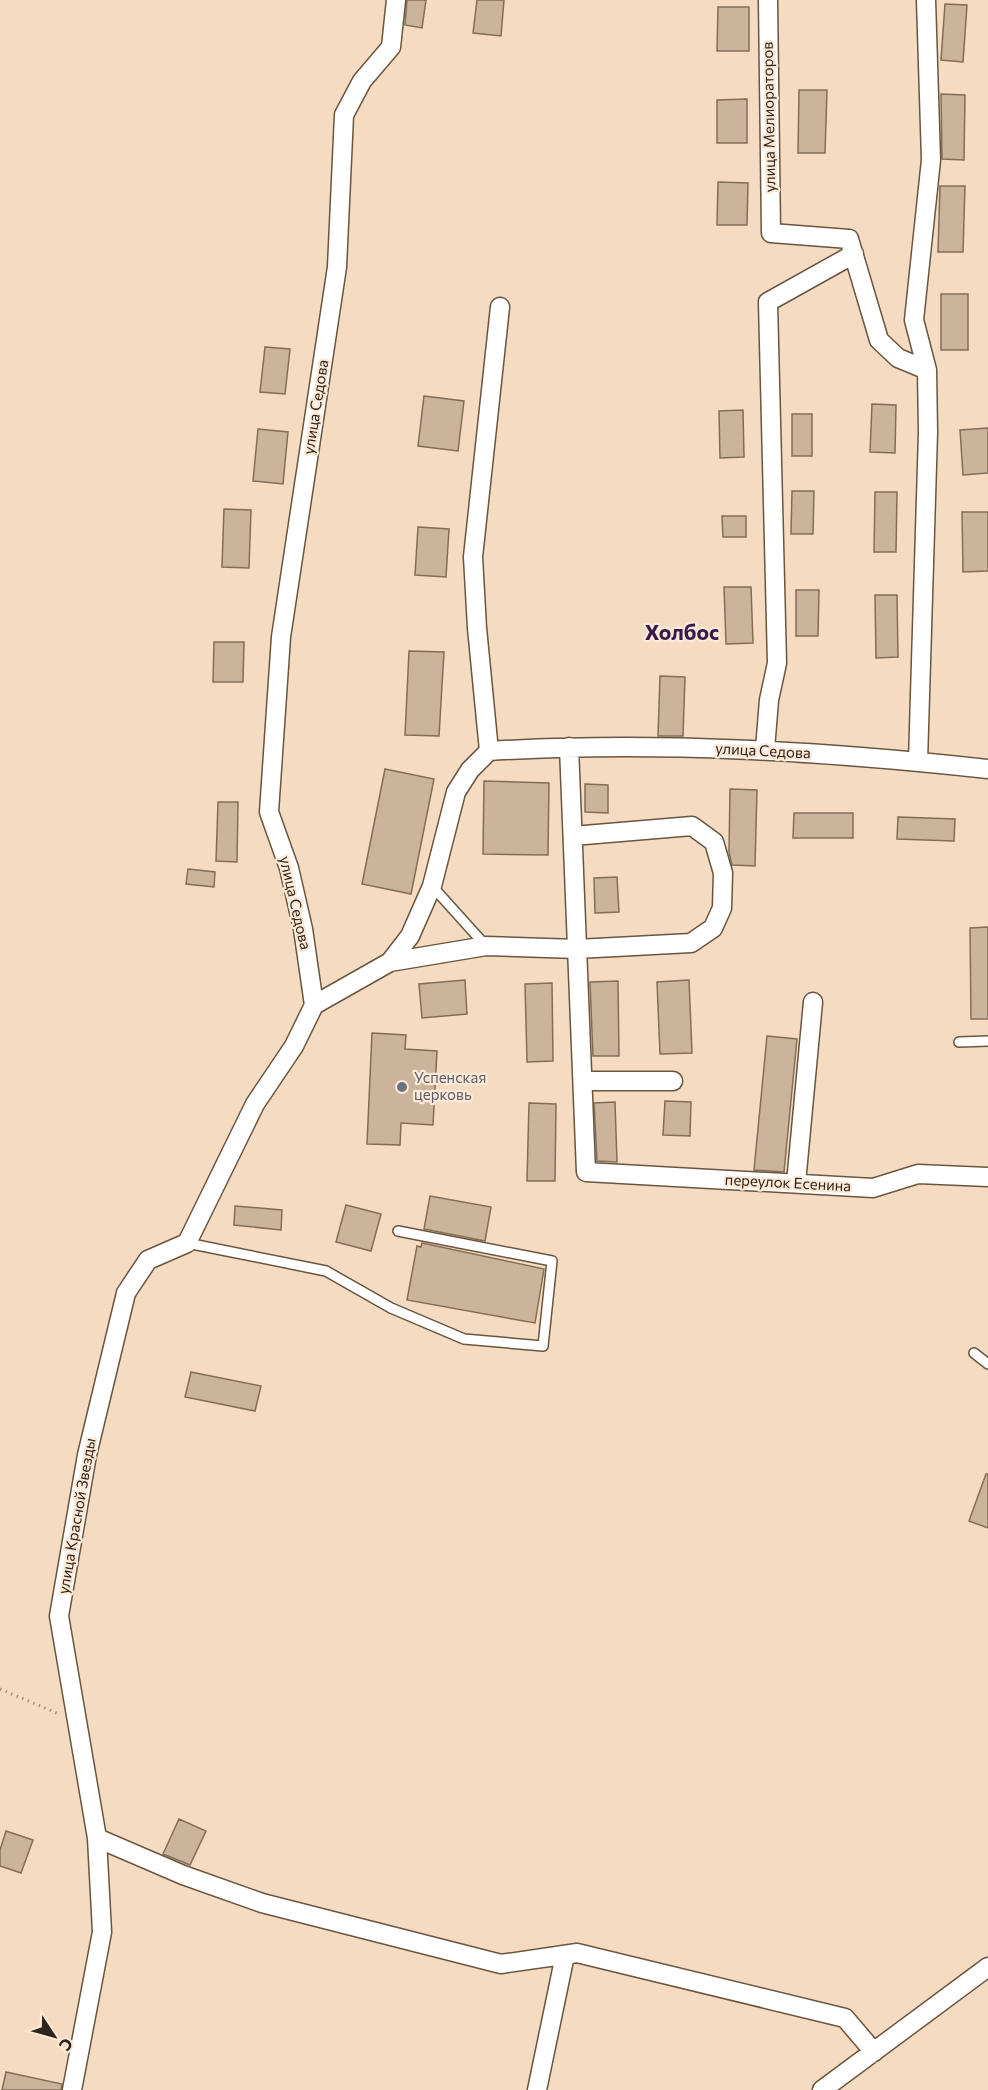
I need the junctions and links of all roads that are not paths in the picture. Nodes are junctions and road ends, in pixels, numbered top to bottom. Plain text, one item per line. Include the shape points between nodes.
1 (396, 0) edge
2 (768, 0) edge
3 (926, 0) edge
4 (854, 254) junction
5 (500, 307) dead end
6 (927, 370) junction
7 (569, 747) junction
8 (765, 749) junction
9 (489, 751) junction
10 (918, 761) junction
11 (988, 769) edge
12 (573, 836) junction
13 (432, 886) junction
14 (486, 946) junction
15 (577, 949) junction
16 (390, 962) junction
17 (813, 1002) dead end
18 (314, 1005) junction
19 (988, 1041) edge
20 (959, 1042) dead end
21 (583, 1081) junction
22 (673, 1082) dead end
23 (988, 1177) edge
24 (796, 1184) junction
25 (398, 1231) dead end
26 (187, 1243) junction
27 (974, 1353) dead end
28 (988, 1364) edge
29 (97, 1838) junction
30 (565, 1955) junction
31 (988, 1966) edge
32 (874, 2052) junction
33 (832, 2087) edge
34 (72, 2090) edge
35 (537, 2090) edge

1 - 18 street, улица Седова via 391,47 362,81 344,115 337,267 280,637 269,812 289,868 303,928
2 - 4 street, улица Мелиораторов via 771,233 849,238
3 - 6 street via 932,160 914,320
4 - 6 street via 879,340 898,358
4 - 8 street via 768,302 777,663
5 - 9 street via 473,556
6 - 10 street
7 - 8 street, улица Седова
7 - 9 street, улица Седова
7 - 12 street
8 - 10 street, улица Седова
9 - 13 street via 456,792
10 - 11 street, улица Седова
12 - 15 street
12 - 15 street via 692,826 714,842 723,873 722,908 713,928 691,943
13 - 14 lane
13 - 16 street via 410,936
14 - 15 street
14 - 16 street
15 - 21 street
16 - 18 street
17 - 24 street
18 - 26 street via 294,1046 255,1104
19 - 20 lane
21 - 22 street
21 - 24 street, переулок Есенина via 586,1172
23 - 24 street, переулок Есенина via 918,1174 873,1188
25 - 26 lane via 552,1261 543,1346 464,1339 391,1308 326,1271
26 - 29 street, улица Красной Звезды via 148,1260 126,1293 87,1455 59,1616
27 - 28 lane
29 - 30 street via 261,1903 501,1964
29 - 34 street, улица Красной Звезды via 102,1932
30 - 32 street via 577,1953 845,2018
30 - 35 street
31 - 32 street
32 - 33 street

